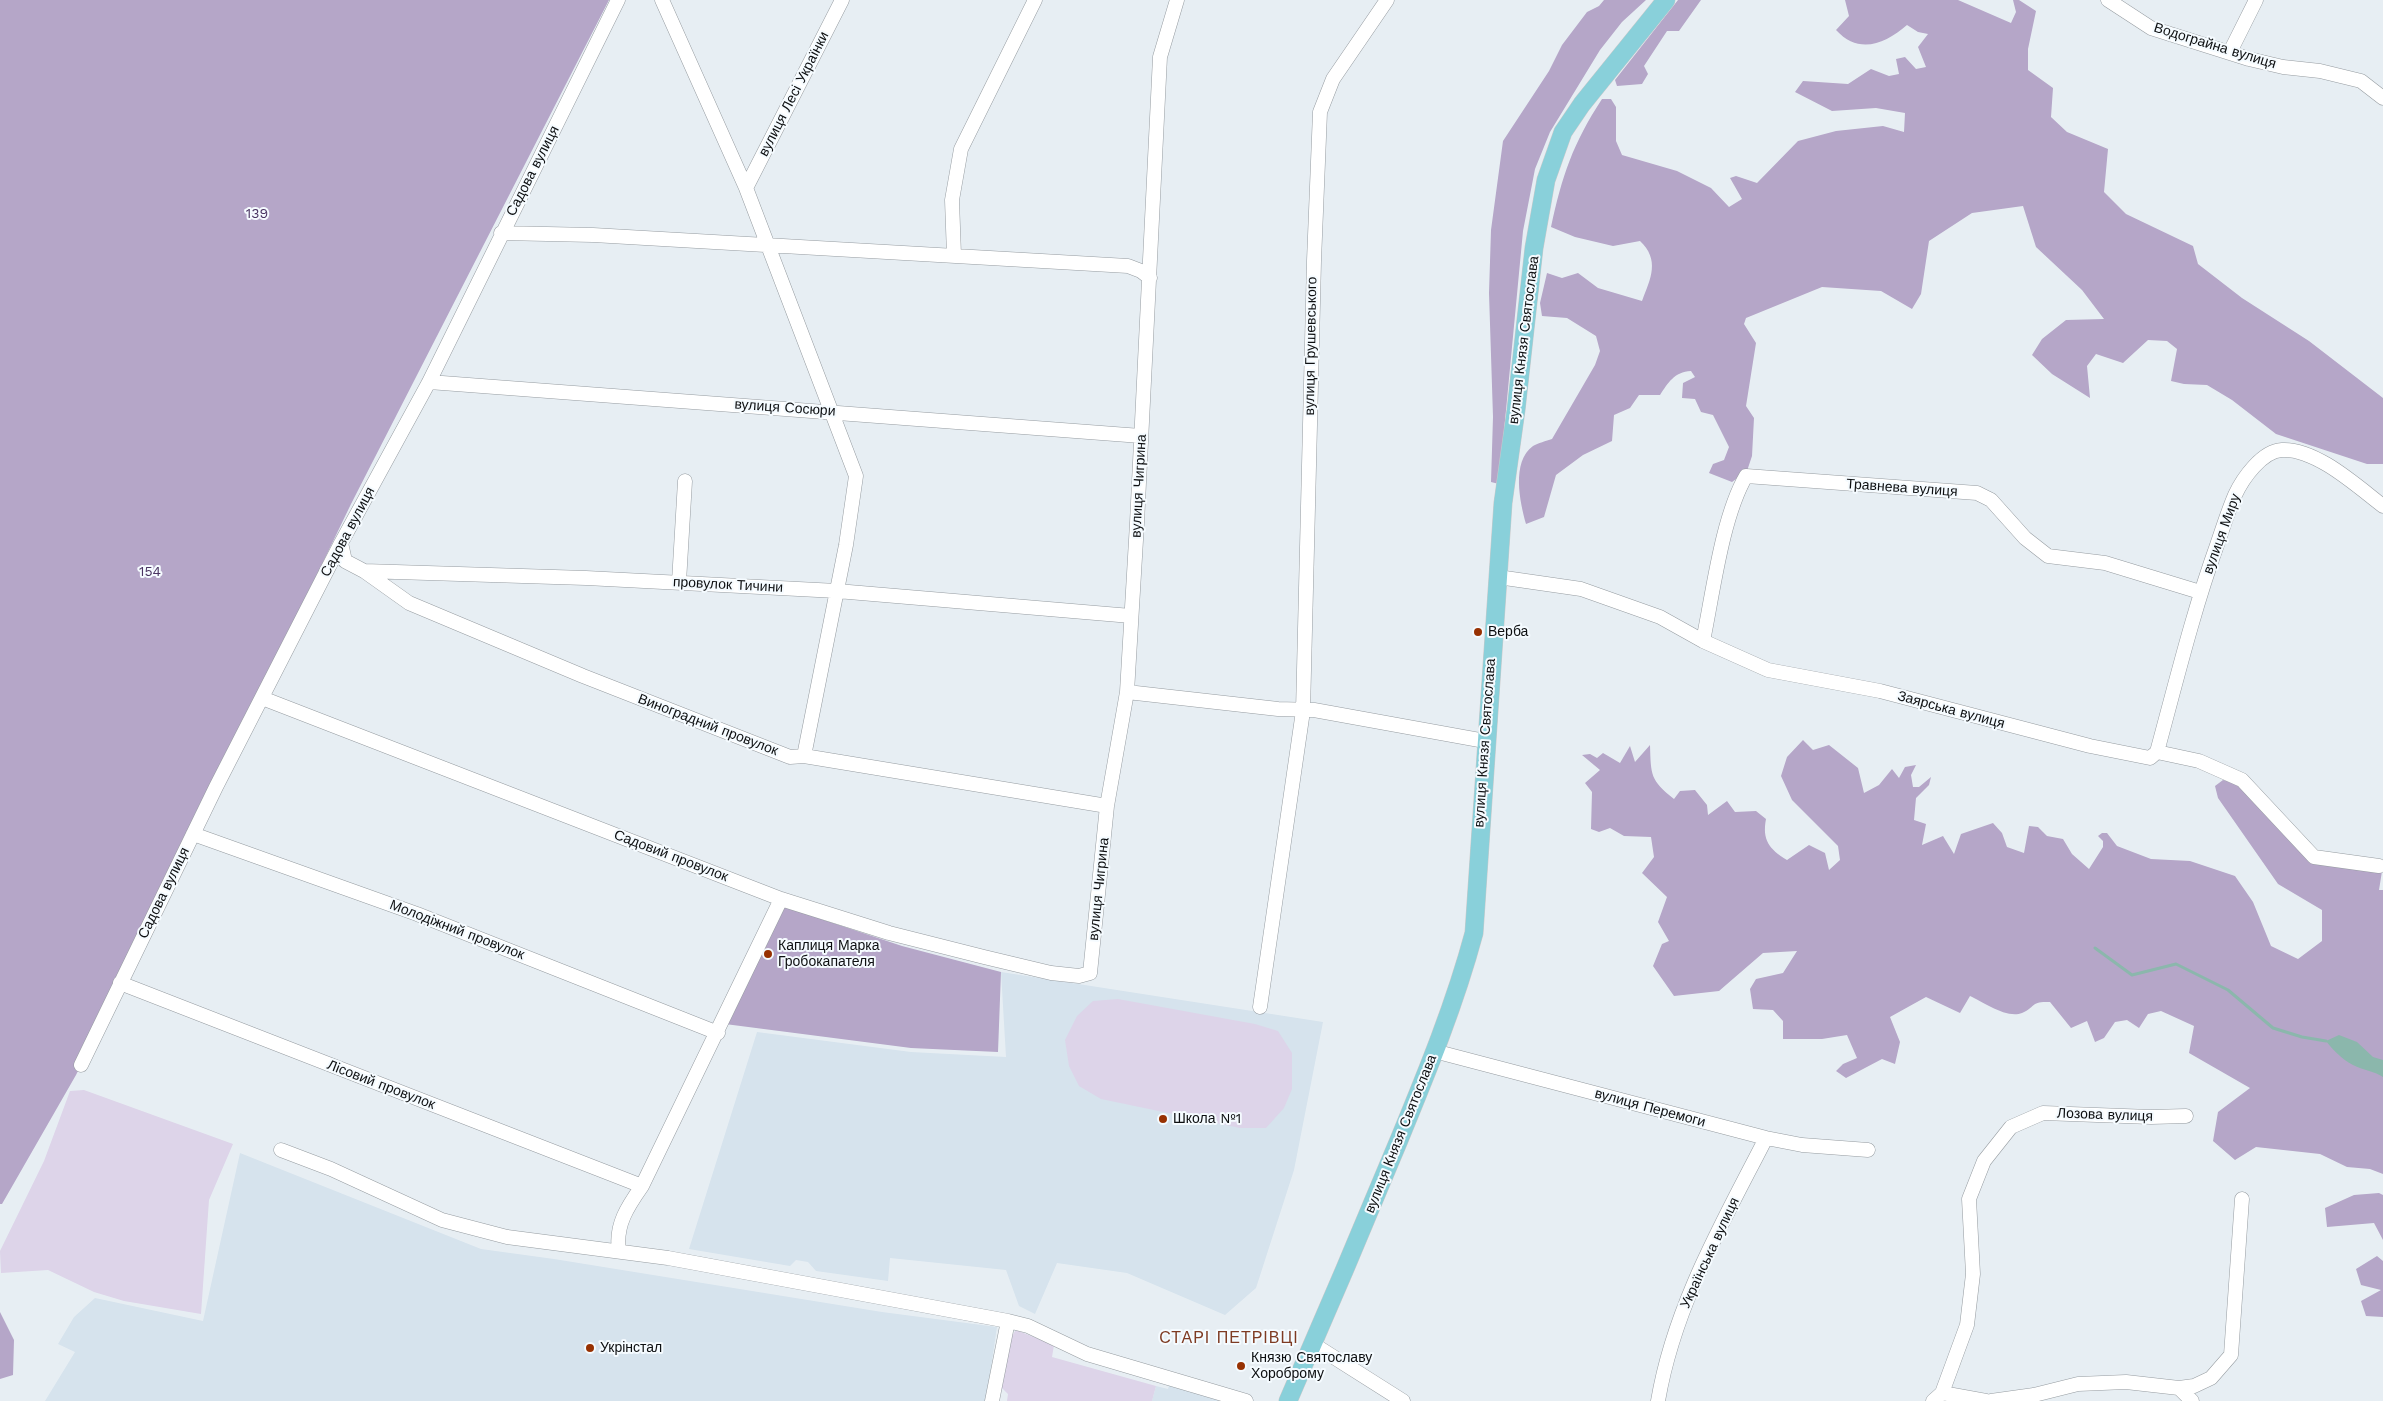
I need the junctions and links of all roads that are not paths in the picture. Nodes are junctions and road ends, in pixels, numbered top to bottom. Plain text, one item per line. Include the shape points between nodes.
1 (618, 0) edge
2 (662, 0) edge
3 (842, 0) edge
4 (1035, 0) edge
5 (1387, 0) edge
6 (1666, 0) edge
7 (2108, 0) edge
8 (2256, 0) edge
9 (1175, 1) edge
10 (2230, 52) junction
11 (2383, 98) edge
12 (746, 188) junction
13 (501, 233) junction
14 (769, 246) junction
15 (954, 255) junction
16 (1150, 278) junction
17 (429, 382) junction
18 (831, 411) junction
19 (1141, 436) junction
20 (685, 481) dead end
21 (2383, 506) edge
22 (341, 543) junction
23 (364, 571) junction
24 (1498, 577) junction
25 (679, 582) junction
26 (837, 591) junction
27 (2200, 592) junction
28 (1131, 616) junction
29 (1703, 641) junction
30 (1126, 692) junction
31 (262, 698) junction
32 (1303, 711) junction
33 (1485, 741) junction
34 (2157, 752) junction
35 (804, 756) junction
36 (1107, 806) junction
37 (193, 834) junction
38 (2379, 866) dead end
39 (782, 899) junction
40 (1090, 973) joint
41 (120, 983) junction
42 (1260, 1007) dead end
43 (718, 1033) junction
44 (1434, 1052) junction
45 (81, 1065) dead end
46 (2186, 1116) dead end
47 (1766, 1138) junction
48 (281, 1150) dead end
49 (1868, 1150) dead end
50 (642, 1186) junction
51 (2242, 1199) dead end
52 (619, 1250) junction
53 (1008, 1321) junction
54 (1313, 1344) junction
55 (2179, 1388) junction
56 (1937, 1397) edge
57 (992, 1401) edge
58 (1246, 1401) edge
59 (1288, 1401) edge
60 (1403, 1401) edge
61 (1658, 1401) edge
62 (1986, 1401) edge
63 (1991, 1401) edge
64 (2192, 1401) edge

1 - 13 street, Садова вулиця
2 - 12 street
3 - 12 street, вулиця Лесі Українки
4 - 15 street via 961,149 952,200
5 - 32 street, вулиця Грушевського via 1333,79 1320,112
6 - 24 main road, вулиця Князя Святослава via 1563,132 1546,180 1534,248 1503,502
7 - 10 street, Водограйна вулиця via 2151,28
8 - 10 street
9 - 16 street, вулиця Чигрина via 1160,57
10 - 11 street, Водограйна вулиця via 2283,67 2320,71 2361,81
12 - 14 street
13 - 14 street via 576,234
13 - 17 street, Садова вулиця
14 - 15 street
14 - 18 street
15 - 16 street via 1128,266 1141,270
16 - 19 street, вулиця Чигрина
17 - 18 street, вулиця Сосюри
17 - 22 street, Садова вулиця
18 - 19 street, вулиця Сосюри
18 - 26 street via 856,476
19 - 28 street, вулиця Чигрина
20 - 25 street
21 - 27 street, вулиця Миру via 2322,462 2297,451 2272,452 2245,478 2235,494
22 - 23 street via 345,561
22 - 31 street, Садова вулиця
23 - 25 street, провулок Тичини
23 - 35 street, Виноградний провулок via 408,603 790,757
24 - 29 street, Заярська вулиця via 1581,589 1660,617
24 - 33 main road, вулиця Князя Святослава
25 - 26 street, провулок Тичини
26 - 28 street, провулок Тичини
26 - 35 street
27 - 29 street, Травнева вулиця via 2104,562 2048,556 2025,538 1991,500 1976,493 1746,476 1737,491 1728,523
27 - 34 street, вулиця Миру
28 - 30 street, вулиця Чигрина
29 - 34 street, Заярська вулиця via 1768,670 1880,691 2090,746 2150,758
30 - 32 street
30 - 36 street, вулиця Чигрина
31 - 37 street, Садова вулиця
31 - 39 street, Садовий провулок
32 - 33 street via 1314,710
32 - 42 street, вулиця Грушевського
33 - 44 main road, вулиця Князя Святослава via 1474,933 1460,986
34 - 38 street, Заярська вулиця via 2199,761 2242,780 2314,857
35 - 36 street, Виноградний провулок
36 - 40 street, вулиця Чигрина
37 - 41 street, Садова вулиця
37 - 43 street, Молодіжний провулок via 417,914
39 - 40 street, Садовий провулок via 889,933 1003,962 1051,973 1079,976
39 - 43 street
41 - 45 street, Садова вулиця
41 - 50 street, Лісовий провулок
43 - 50 street
44 - 47 street, вулиця Перемоги
44 - 54 main road, вулиця Князя Святослава
46 - 56 street, Лозова вулиця via 2044,1113 2012,1127 1984,1161 1969,1199 1972,1274 1967,1325
47 - 49 street, вулиця Перемоги via 1802,1145
47 - 61 street, Українська вулиця via 1692,1285 1681,1313
48 - 52 street via 331,1168 442,1220 507,1236
50 - 52 street via 629,1204 618,1230
51 - 55 street via 2231,1355 2211,1378 2194,1386
52 - 53 street
53 - 57 street
53 - 58 street via 1028,1326 1087,1354
54 - 59 main road, вулиця Князя Святослава
54 - 60 street
55 - 63 street via 2126,1382 2078,1384
55 - 64 street
56 - 62 street

